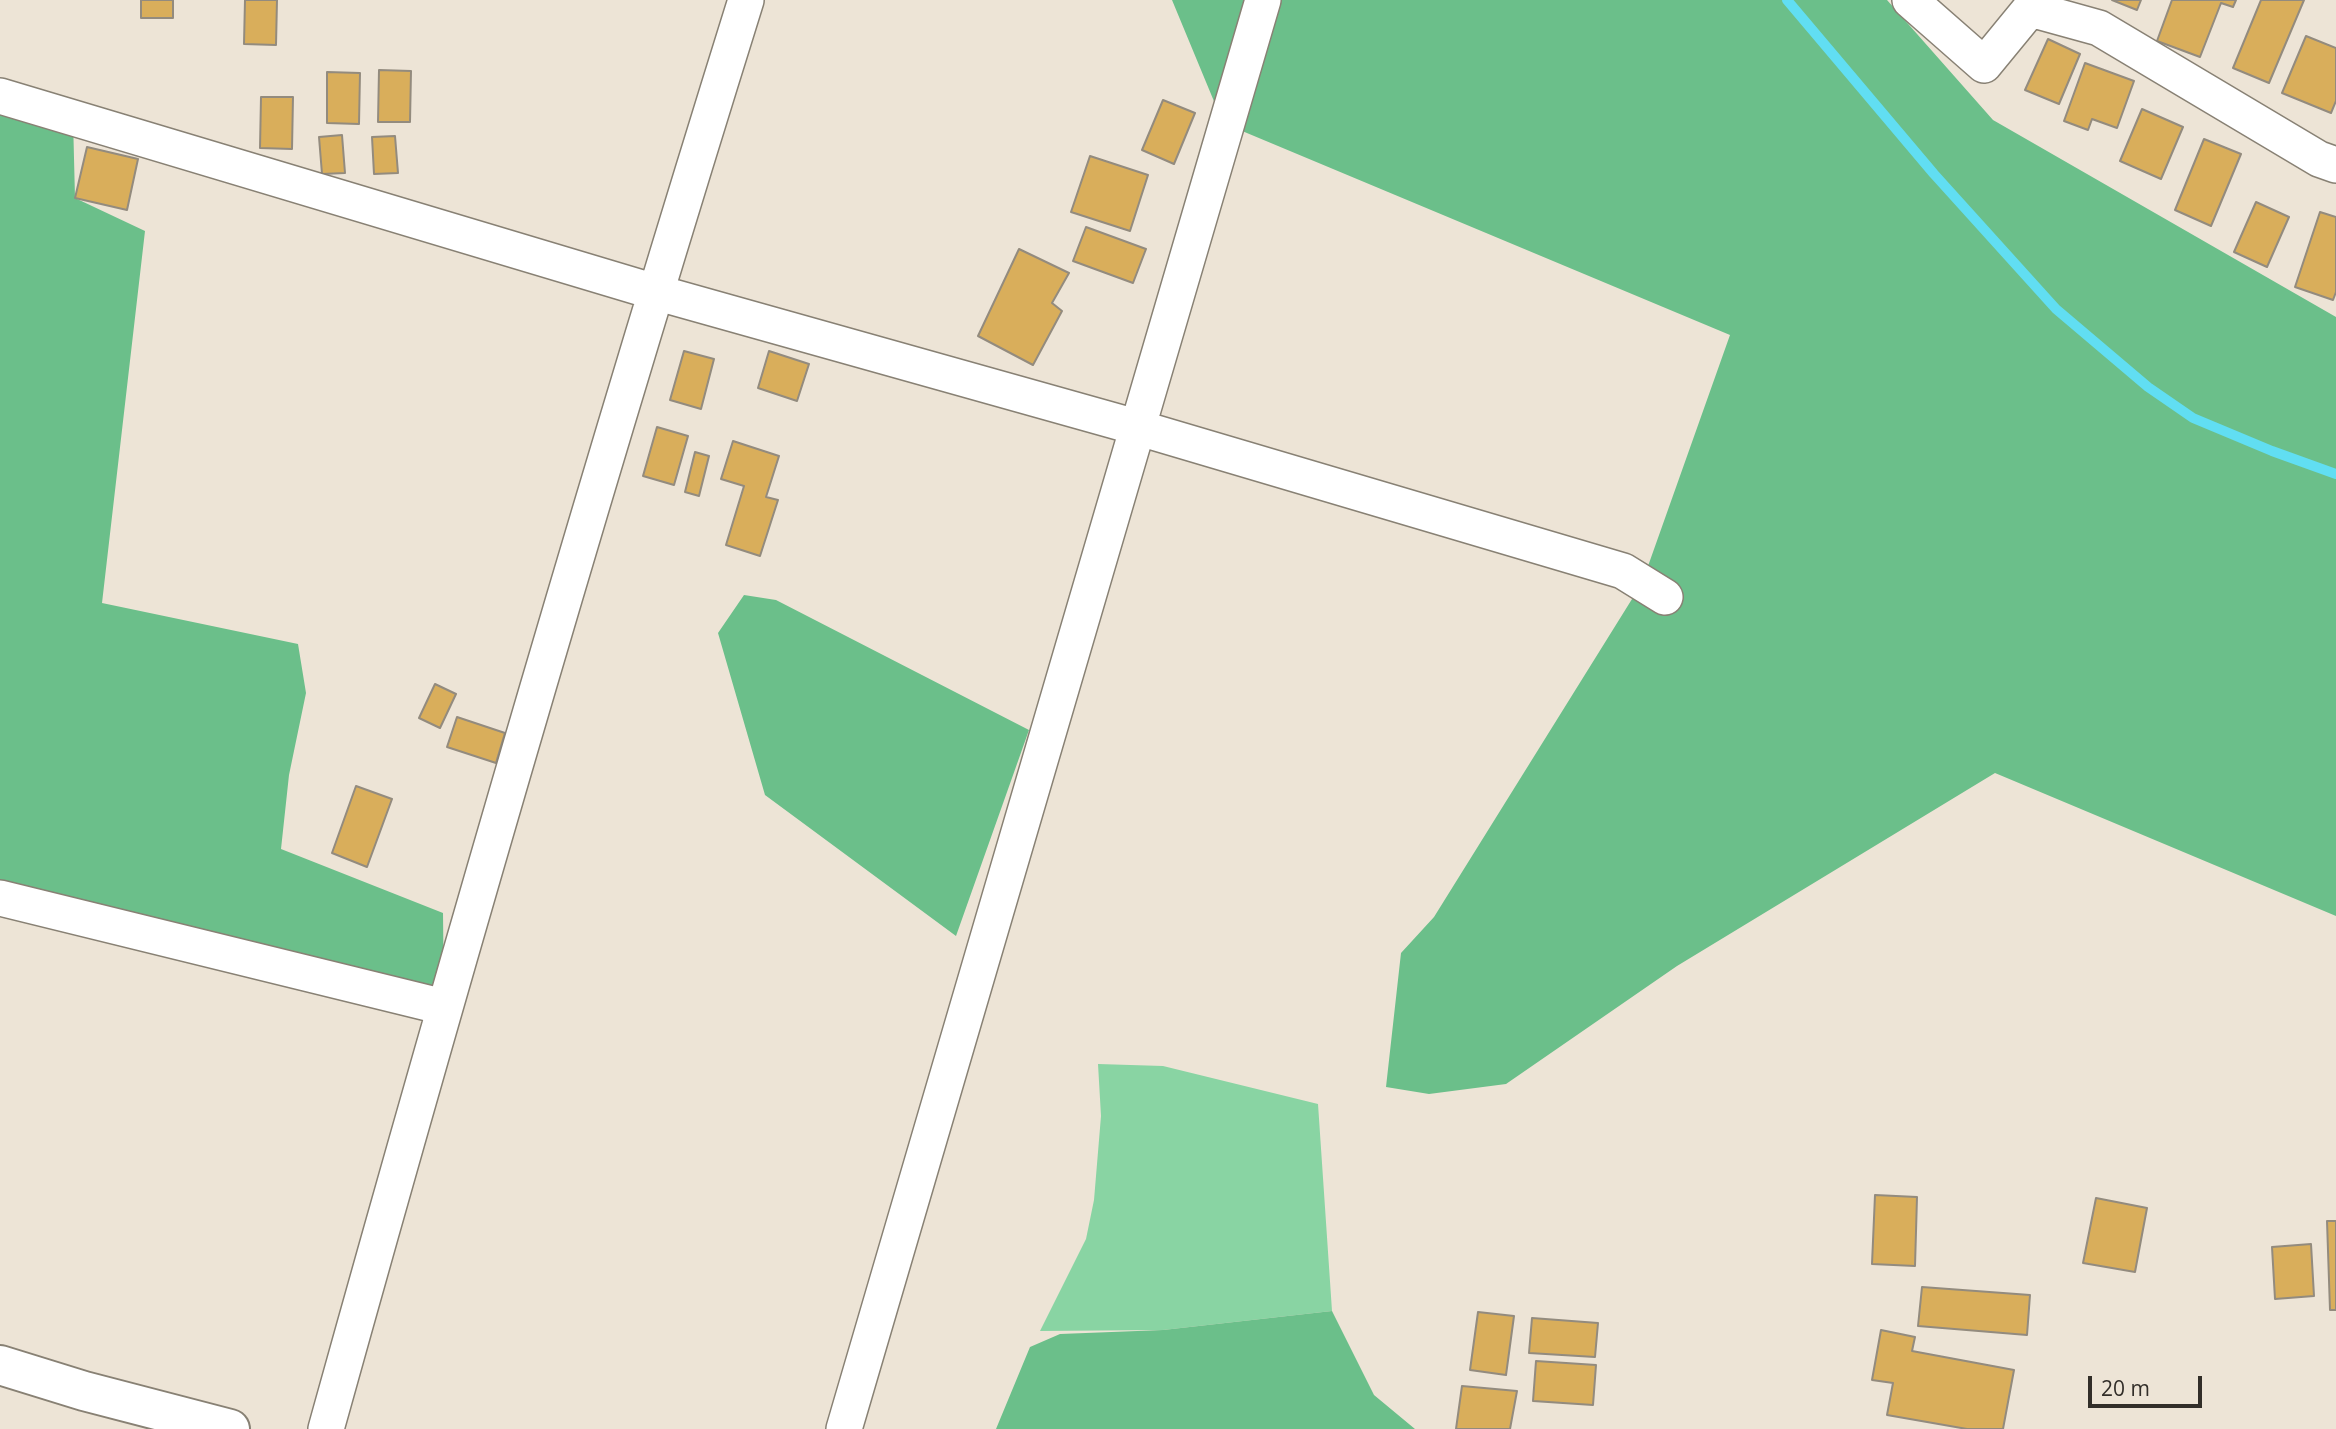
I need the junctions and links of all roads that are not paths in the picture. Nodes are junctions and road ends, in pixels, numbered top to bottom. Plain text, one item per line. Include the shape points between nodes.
1 (746, 0) edge
2 (1262, 0) edge
3 (1910, 0) edge
4 (0, 96) edge
5 (2336, 165) edge
6 (655, 292) junction
7 (1136, 427) junction
8 (1665, 597) dead end
9 (0, 898) edge
10 (444, 1007) junction
11 (0, 1365) edge
12 (230, 1429) edge
13 (327, 1429) edge
14 (844, 1429) edge

1 - 6 street
2 - 7 street
3 - 5 street via 1984,65 2031,9 2099,27
4 - 6 street
6 - 7 street
6 - 10 street
7 - 8 street via 1623,571
7 - 14 street
9 - 10 street
10 - 13 street
11 - 12 street

